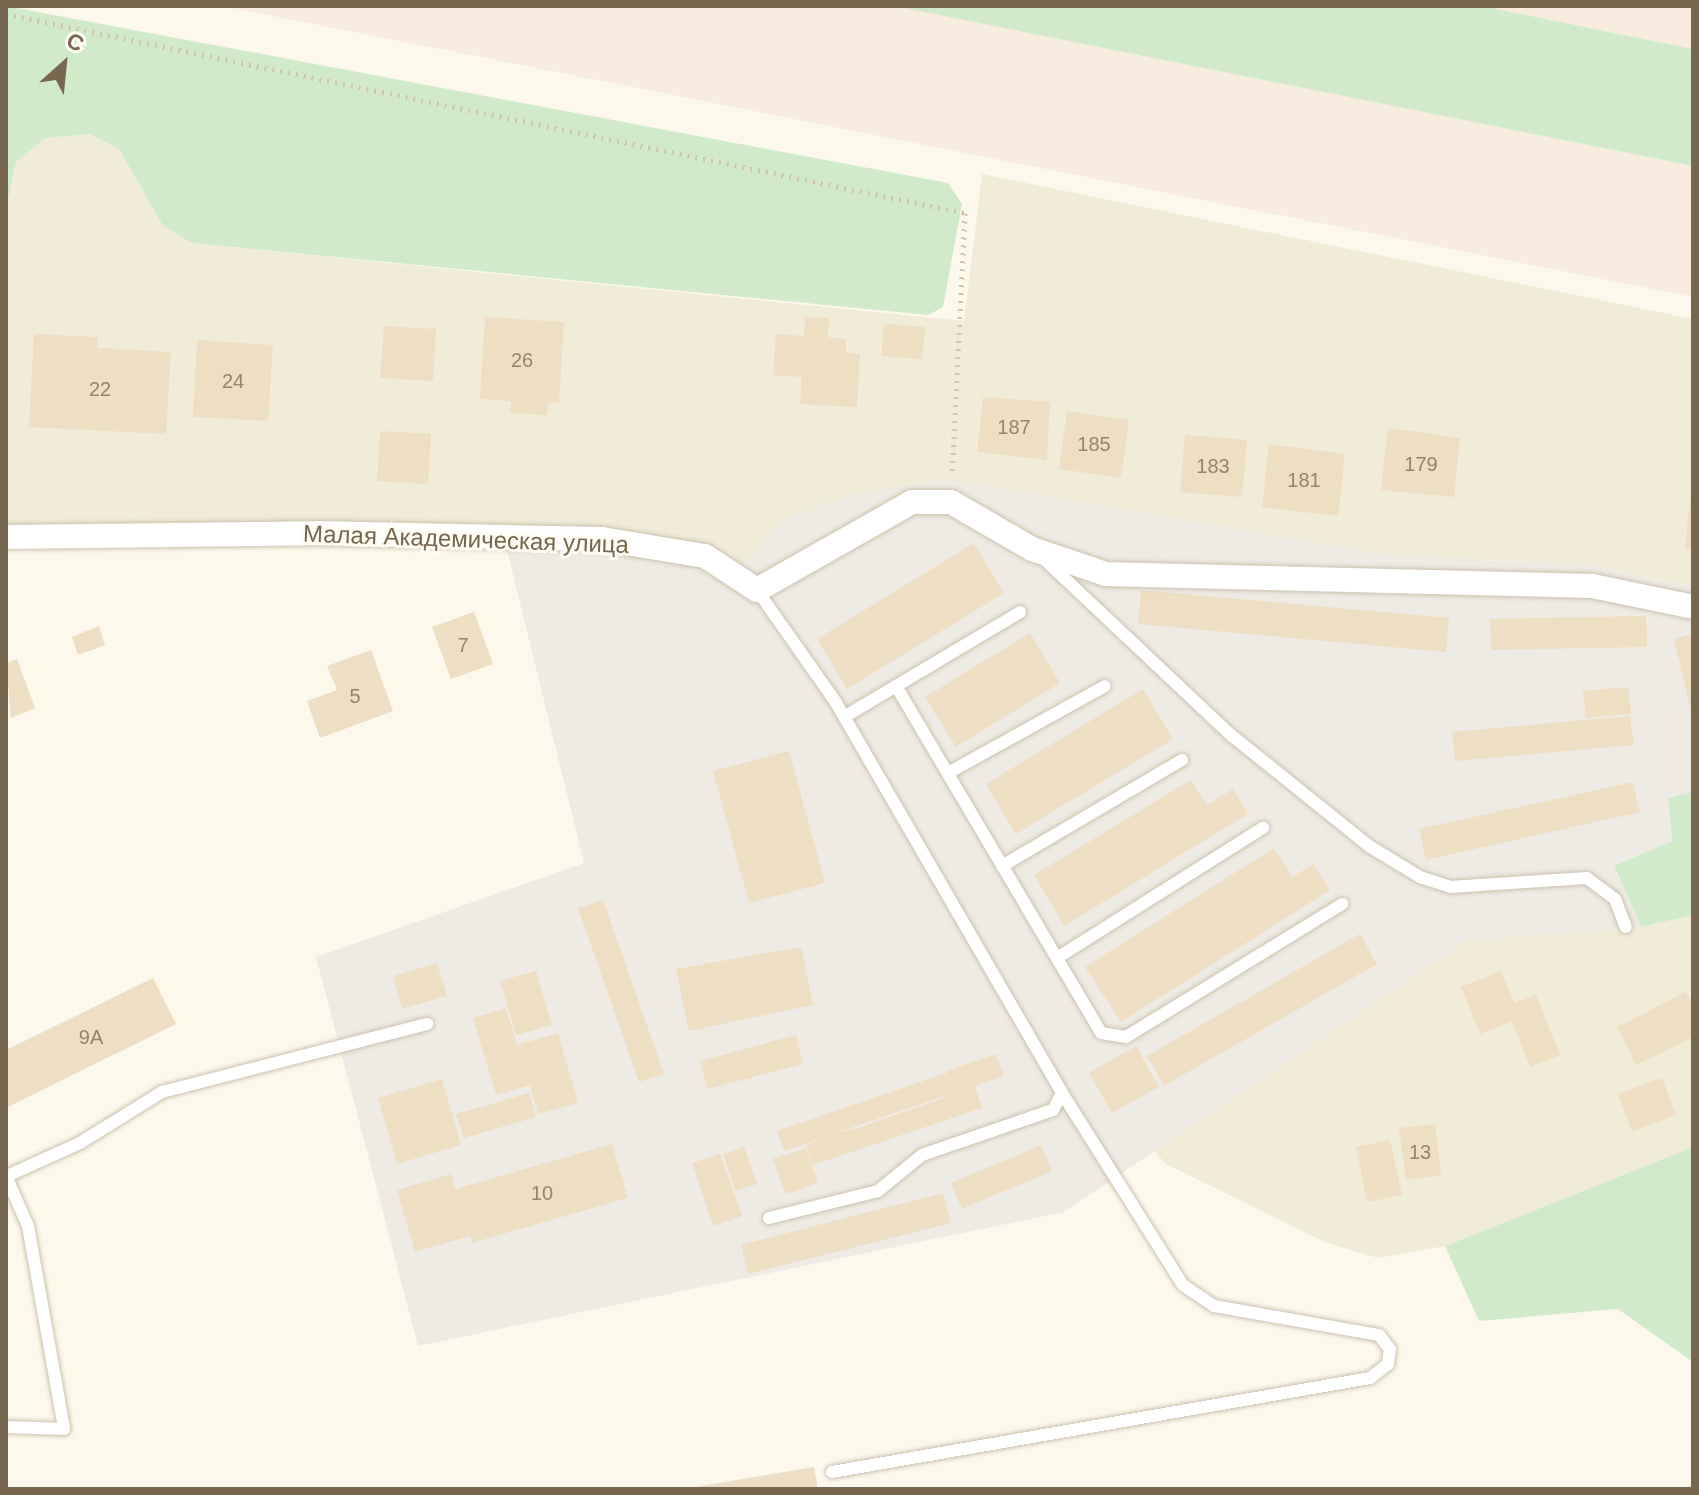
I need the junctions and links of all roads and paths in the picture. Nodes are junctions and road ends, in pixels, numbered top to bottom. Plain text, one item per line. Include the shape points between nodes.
1 (6, 14) edge
2 (951, 502) junction
3 (6, 537) edge
4 (1032, 549) junction
5 (757, 590) junction
6 (1693, 607) edge
7 (1020, 612) dead end
8 (896, 686) junction
9 (1105, 686) dead end
10 (844, 717) junction
11 (1182, 760) dead end
12 (948, 773) junction
13 (1263, 828) dead end
14 (1002, 866) junction
15 (1342, 904) dead end
16 (1626, 927) dead end
17 (1057, 958) junction
18 (427, 1024) dead end
19 (1062, 1093) junction
20 (7, 1176) edge
21 (769, 1218) dead end
22 (6, 1427) edge
23 (832, 1472) dead end

1 - 2 path via 965,213
2 - 4 street
2 - 5 street via 912,502
3 - 5 street, Малая Академическая улица via 317,533 602,539 705,556
4 - 6 street via 1106,574 1592,586
4 - 16 lane via 1231,735 1369,846 1420,877 1450,887 1587,878 1615,899
5 - 10 lane, Малая Академическая улица
7 - 8 lane
8 - 10 lane
8 - 12 lane
9 - 12 lane
10 - 19 lane, Малая Академическая улица
11 - 14 lane
12 - 14 lane
13 - 17 lane
14 - 17 lane
15 - 17 lane via 1126,1037 1101,1033
18 - 20 lane via 162,1092 80,1143
19 - 21 lane via 1053,1110 922,1155 878,1191
19 - 23 lane, Малая Академическая улица via 1183,1285 1214,1306 1246,1316 1379,1335 1390,1349 1388,1364 1370,1378
20 - 22 lane via 28,1226 64,1429

